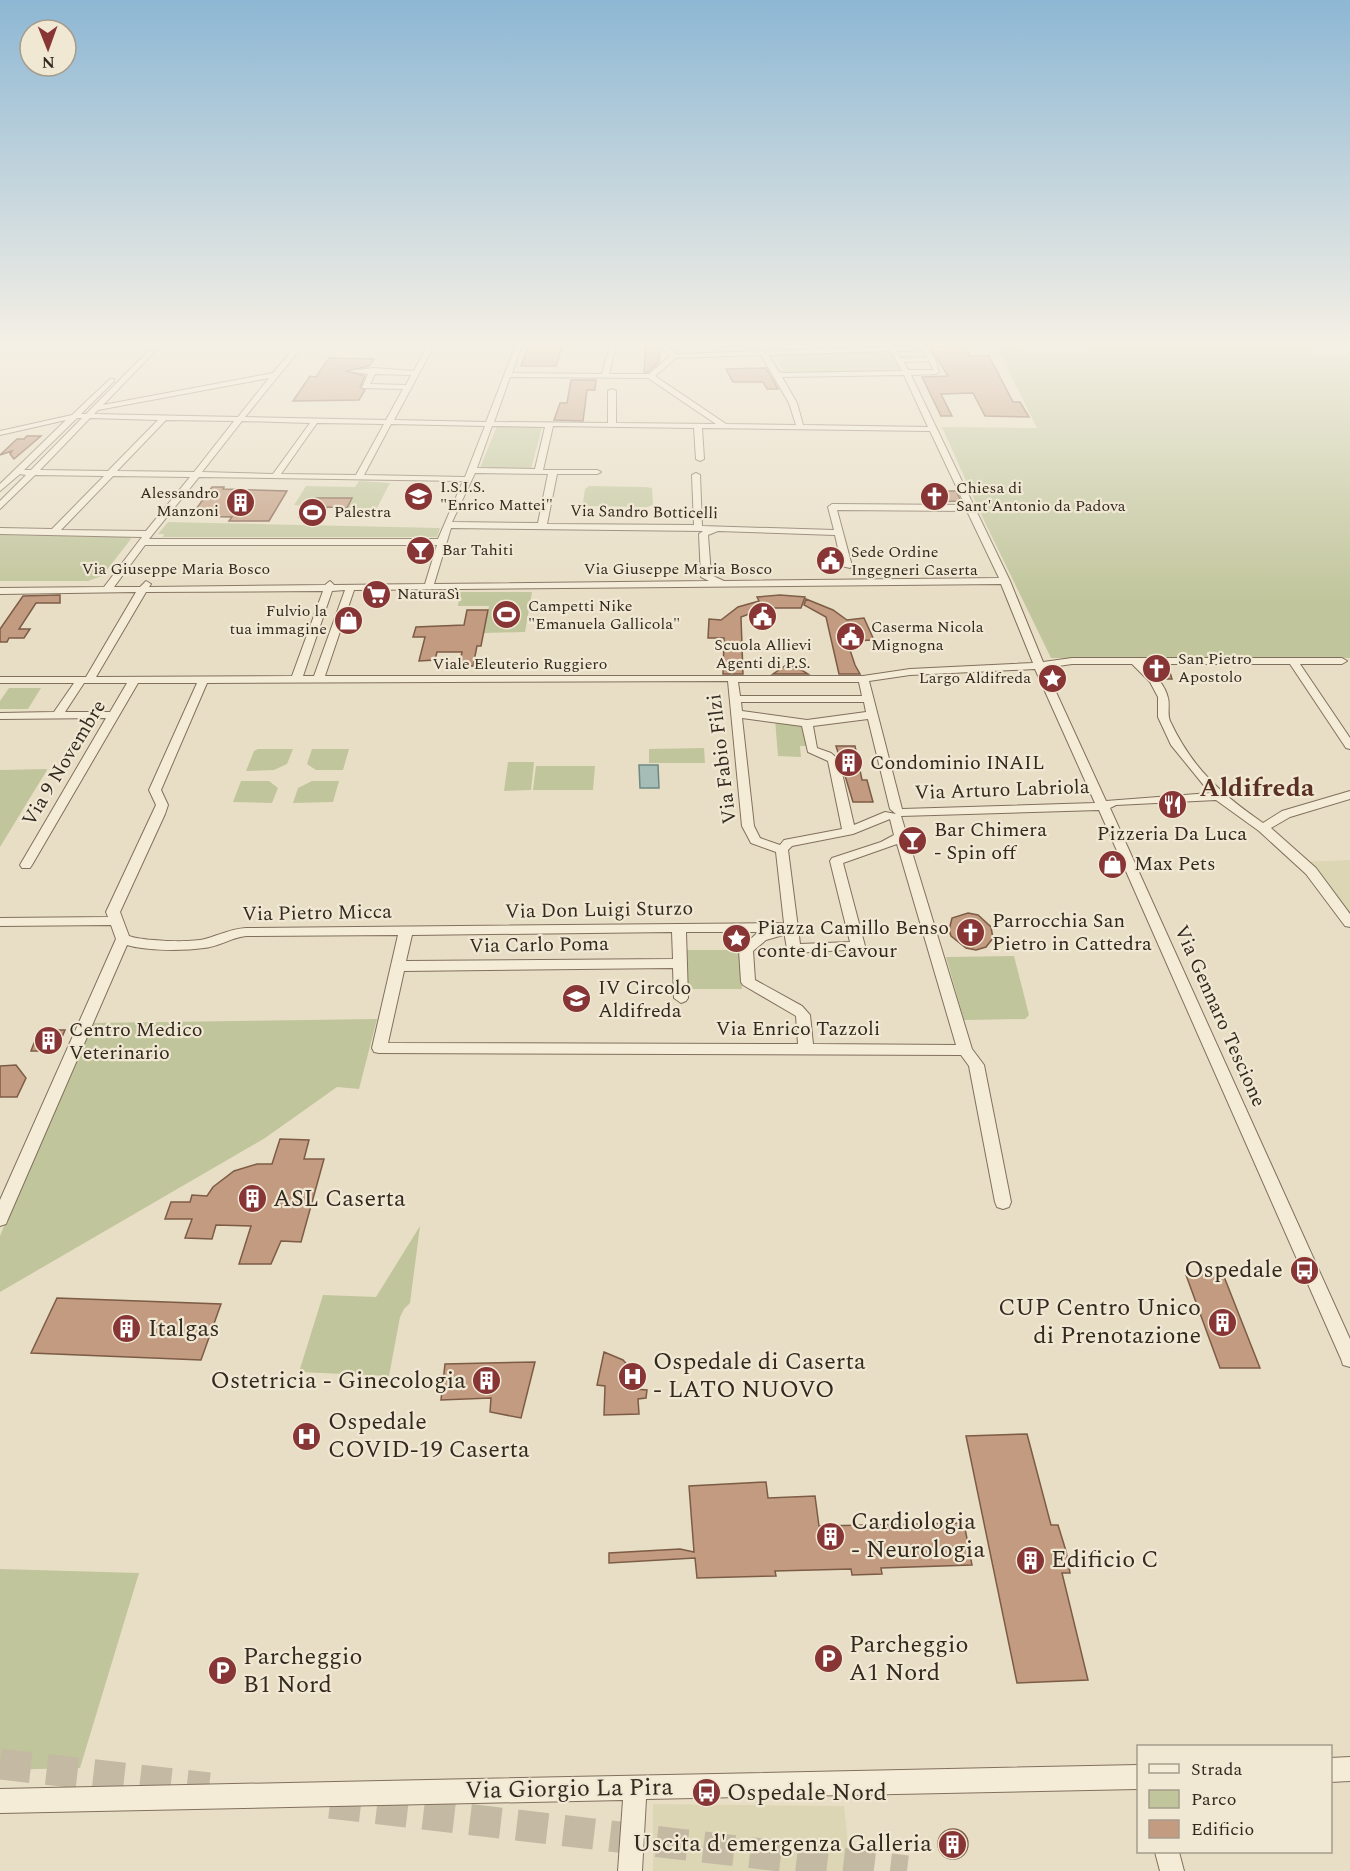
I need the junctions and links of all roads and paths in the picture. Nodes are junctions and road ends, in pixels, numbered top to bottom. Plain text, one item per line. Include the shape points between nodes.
1 (23, 429) edge
2 (28, 429) edge
3 (62, 429) edge
4 (78, 429) edge
5 (153, 429) edge
6 (232, 429) edge
7 (309, 429) edge
8 (383, 429) edge
9 (488, 429) edge
10 (549, 429) edge
11 (698, 429) edge
12 (933, 429) edge
13 (0, 435) edge
14 (700, 459) dead end
15 (472, 470) junction
16 (538, 472) junction
17 (553, 472) junction
18 (597, 472) dead end
19 (15, 475) junction
20 (108, 475) junction
21 (696, 475) dead end
22 (32, 476) junction
23 (196, 476) junction
24 (275, 477) junction
25 (358, 478) junction
26 (468, 479) junction
27 (0, 489) edge
28 (0, 506) edge
29 (971, 508) junction
30 (448, 524) junction
31 (543, 525) junction
32 (694, 528) junction
33 (718, 529) junction
34 (0, 531) edge
35 (54, 532) junction
36 (839, 533) junction
37 (145, 538) junction
38 (442, 542) junction
39 (847, 566) dead end
40 (1005, 581) junction
41 (685, 584) junction
42 (724, 584) junction
43 (0, 585) edge
44 (429, 585) junction
45 (329, 586) junction
46 (351, 586) junction
47 (109, 587) junction
48 (144, 587) junction
49 (0, 591) edge
50 (1135, 660) junction
51 (1342, 660) dead end
52 (1293, 661) junction
53 (1039, 666) junction
54 (863, 679) junction
55 (0, 680) edge
56 (85, 680) junction
57 (134, 680) junction
58 (203, 680) junction
59 (296, 680) junction
60 (318, 680) junction
61 (733, 680) junction
62 (735, 699) junction
63 (869, 699) junction
64 (736, 714) junction
65 (58, 715) junction
66 (115, 715) junction
67 (872, 715) junction
68 (0, 716) edge
69 (807, 723) junction
70 (1350, 746) edge
71 (1350, 795) edge
72 (1219, 796) junction
73 (1103, 806) junction
74 (896, 814) junction
75 (1263, 828) junction
76 (849, 831) junction
77 (902, 836) junction
78 (782, 850) junction
79 (26, 865) dead end
80 (115, 921) junction
81 (0, 922) edge
82 (1350, 923) edge
83 (792, 927) junction
84 (679, 928) junction
85 (406, 931) junction
86 (123, 939) junction
87 (680, 963) junction
88 (398, 966) junction
89 (681, 998) dead end
90 (806, 1050) junction
91 (965, 1050) junction
92 (1003, 1202) dead end
93 (0, 1219) edge
94 (1350, 1359) edge
95 (1350, 1769) edge
96 (1332, 1770) edge
97 (1137, 1777) edge
98 (635, 1788) junction
99 (0, 1801) edge
100 (1168, 1853) edge
101 (630, 1871) edge
102 (1172, 1871) edge

1 - 13 street
2 - 13 street
3 - 19 street
4 - 22 street
5 - 20 street
6 - 23 street
7 - 24 street
8 - 25 street
9 - 15 street
10 - 16 street
11 - 14 street
12 - 29 street
15 - 16 street
15 - 26 street
16 - 17 street
17 - 18 street
17 - 31 street
19 - 22 street
19 - 27 street
20 - 22 street via 70,473 64,480
20 - 23 street
20 - 35 street
21 - 32 street
22 - 28 street
23 - 24 street
23 - 37 street
24 - 25 street
25 - 26 street
26 - 30 street
29 - 36 street via 832,507
29 - 40 street
30 - 31 street, Via Sandro Botticelli
30 - 38 street
31 - 32 street, Via Sandro Botticelli
32 - 33 street, Via Sandro Botticelli
32 - 41 street via 699,573
33 - 36 street, Via Sandro Botticelli
33 - 42 street via 703,534 705,577
34 - 35 street
35 - 37 street
36 - 39 street
37 - 38 street
37 - 47 street
38 - 44 street
40 - 42 street, Via Giuseppe Maria Bosco
40 - 53 street
41 - 42 street, Via Giuseppe Maria Bosco
41 - 44 street, Via Giuseppe Maria Bosco
43 - 47 street, Via Giuseppe Maria Bosco
44 - 46 street, Via Giuseppe Maria Bosco
45 - 46 street, Via Giuseppe Maria Bosco
45 - 48 street, Via Giuseppe Maria Bosco
45 - 59 street
46 - 60 street
47 - 48 street, Via Giuseppe Maria Bosco
47 - 49 street, Via Giuseppe Maria Bosco
48 - 56 street
50 - 52 street, Viale Eleuterio Ruggiero
50 - 53 street, Viale Eleuterio Ruggiero
50 - 72 street via 1155,681 1163,697 1163,717 1177,745
51 - 52 street, Viale Eleuterio Ruggiero
52 - 70 street
53 - 54 street, Viale Eleuterio Ruggiero via 910,672
53 - 73 street, Via Gennaro Tescione
54 - 61 street, Viale Eleuterio Ruggiero
54 - 63 street
55 - 56 street, Viale Eleuterio Ruggiero
56 - 57 street, Viale Eleuterio Ruggiero
56 - 65 street
57 - 58 street, Viale Eleuterio Ruggiero
57 - 66 street, Via 9 Novembre
58 - 59 street, Viale Eleuterio Ruggiero
58 - 80 street via 155,790 162,805 113,912
59 - 60 street, Viale Eleuterio Ruggiero
60 - 61 street, Viale Eleuterio Ruggiero
61 - 62 street, Via Fabio Filzi
62 - 63 street
62 - 64 street, Via Fabio Filzi
63 - 67 street
64 - 69 street
64 - 78 street, Via Fabio Filzi via 748,826 755,840
65 - 66 street
65 - 68 street
66 - 79 street, Via 9 Novembre
67 - 69 street
67 - 74 street
69 - 76 street via 812,750 833,760
71 - 75 street via 1286,814
72 - 73 street, Via Arturo Labriola via 1114,802
72 - 75 street
73 - 74 street, Via Arturo Labriola
73 - 94 street, Via Gennaro Tescione
74 - 76 street, Via Arturo Labriola
74 - 77 street
75 - 82 street via 1311,871
76 - 78 street, Via Arturo Labriola via 788,843
77 - 83 street via 836,861 858,946 794,949
77 - 91 street
78 - 83 street
80 - 81 street
80 - 86 street
83 - 84 street, Via Don Luigi Sturzo
83 - 90 street via 761,937 746,950 748,982 803,1015
84 - 85 street, Via Don Luigi Sturzo
84 - 87 street
85 - 86 street, Via Pietro Micca via 246,932 205,944 139,944
85 - 88 street
86 - 93 street
87 - 88 street, Via Carlo Poma
87 - 89 street
88 - 90 street, Via Enrico Tazzoli via 379,1048
90 - 91 street, Via Enrico Tazzoli
91 - 92 street via 976,1065
95 - 96 street
97 - 98 street, Via Giorgio La Pira
98 - 99 street, Via Giorgio La Pira
98 - 101 street
100 - 102 street

